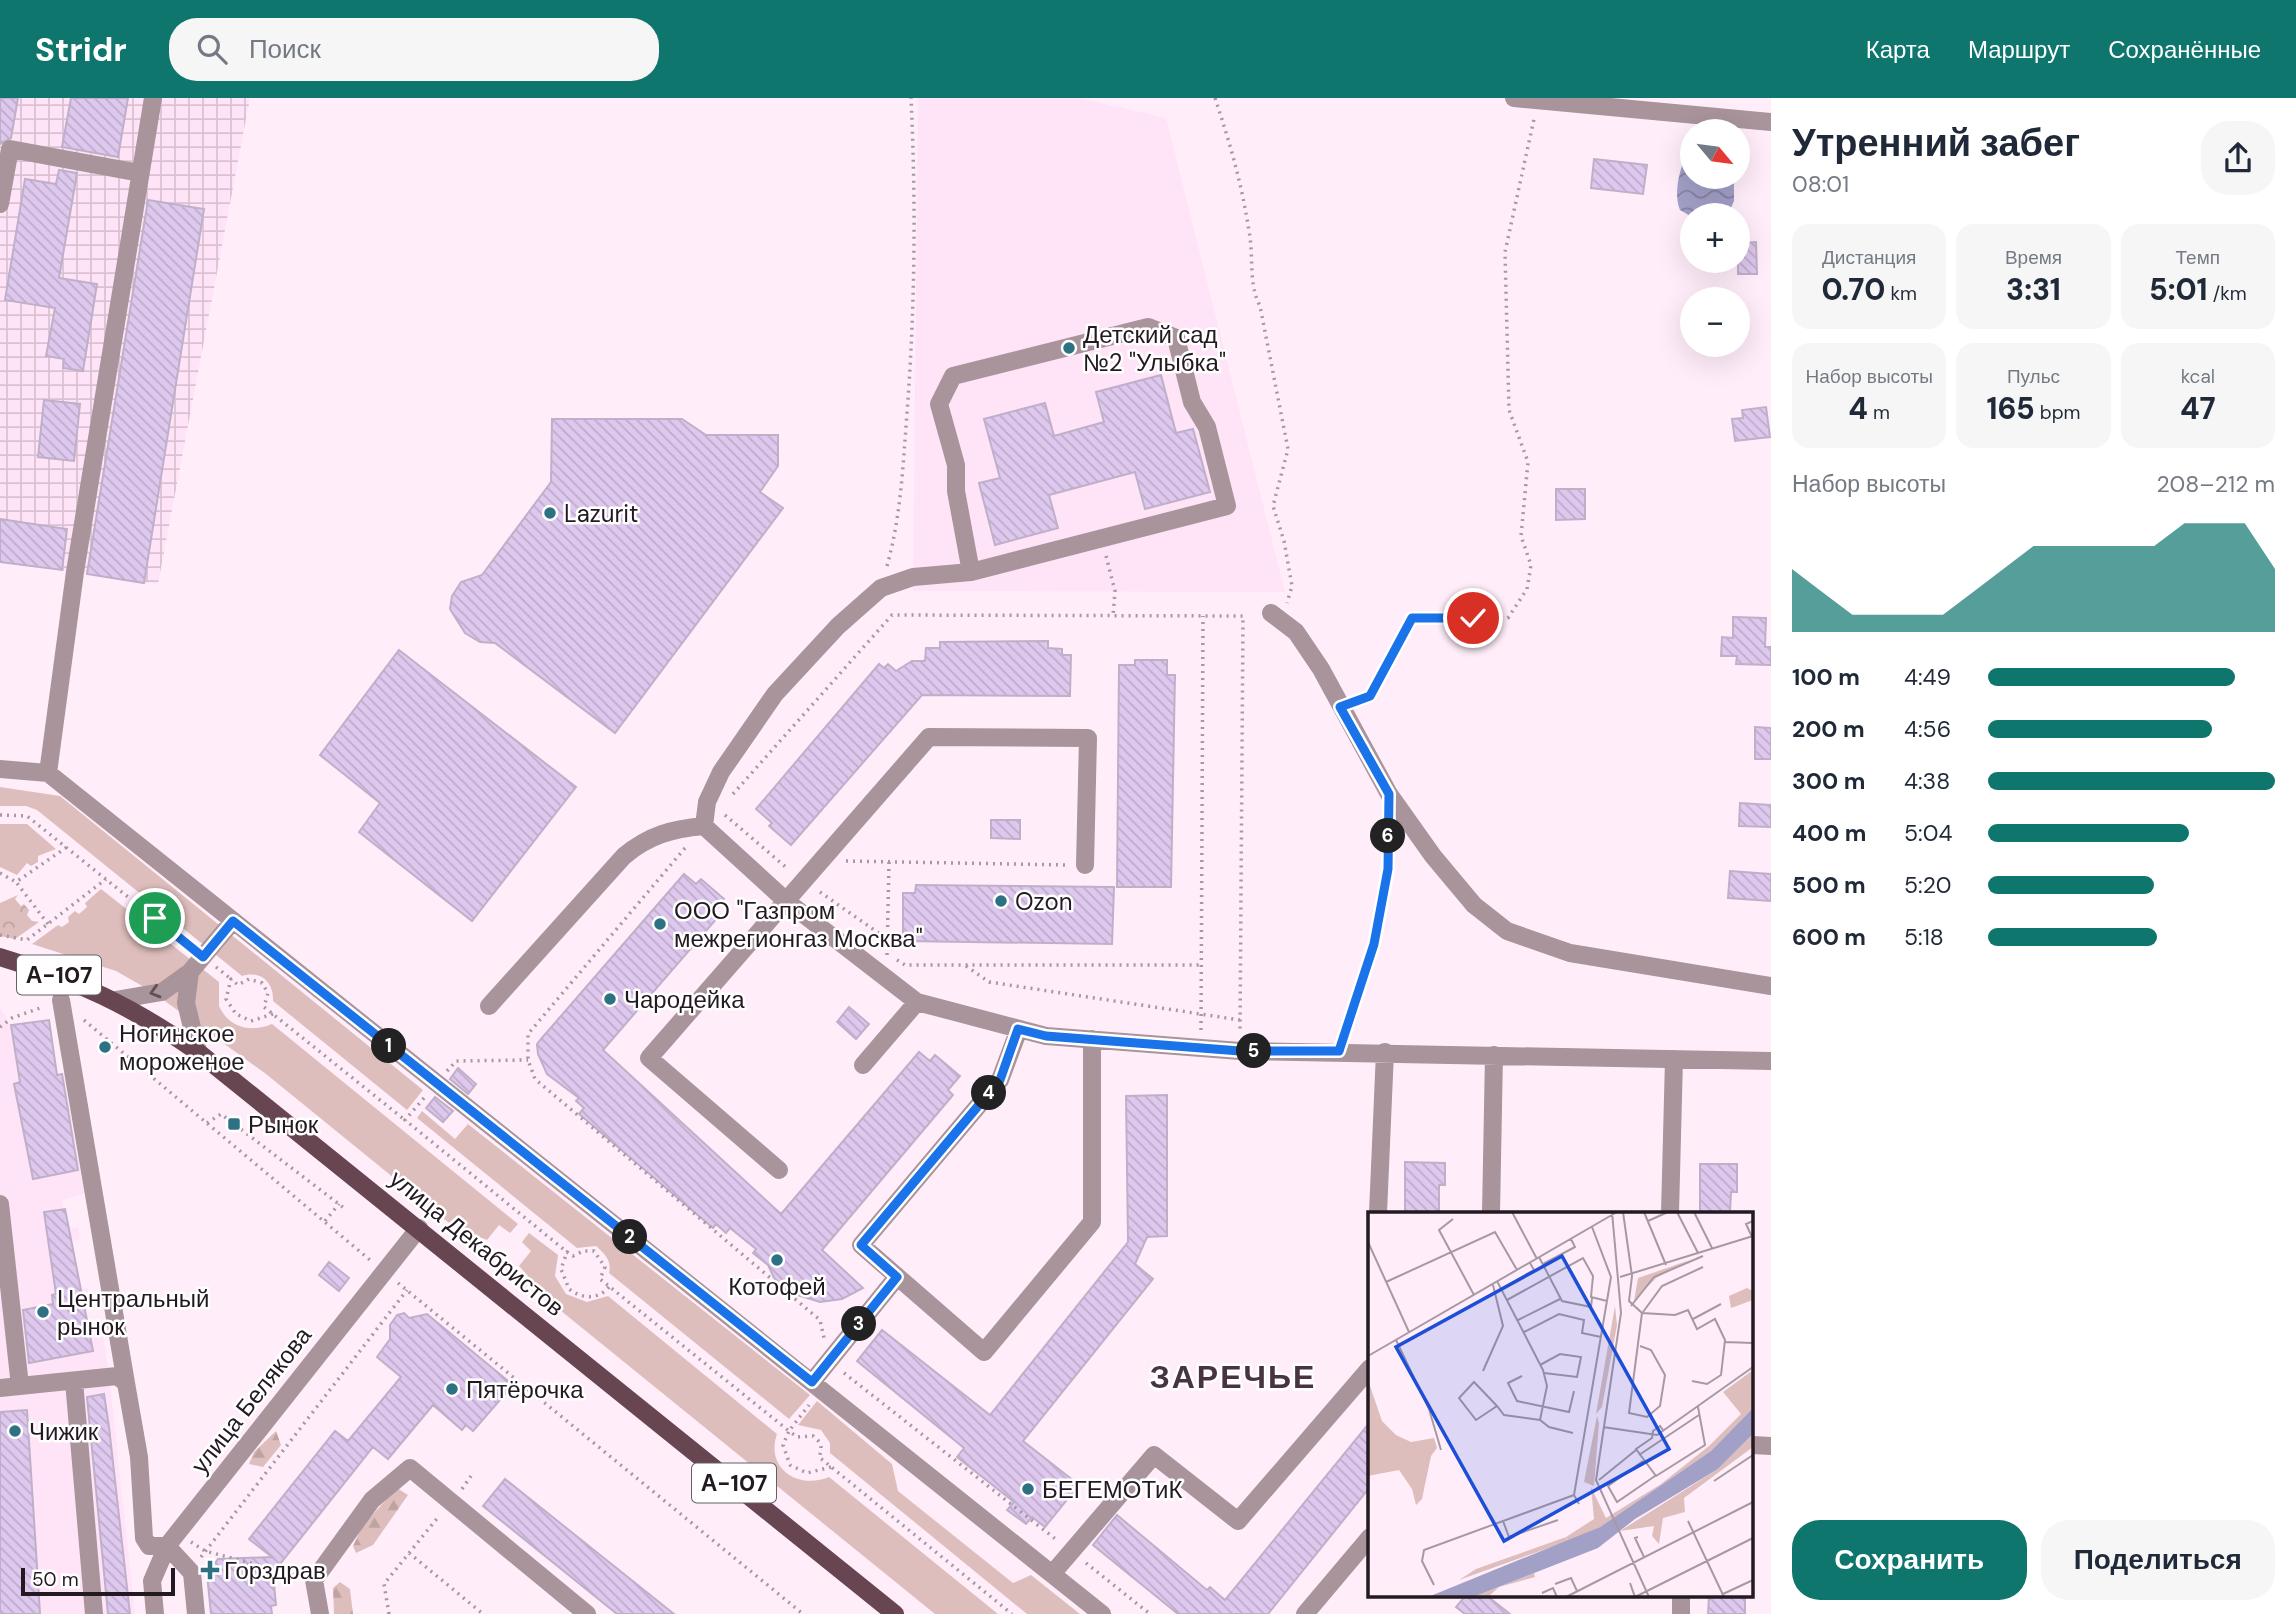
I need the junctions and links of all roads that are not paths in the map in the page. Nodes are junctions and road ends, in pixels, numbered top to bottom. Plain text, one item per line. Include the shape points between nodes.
1 (153, 98) edge
2 (1514, 98) edge
3 (1538, 99) edge
4 (1771, 122) edge
5 (140, 173) junction
6 (0, 204) edge
7 (971, 572) junction
8 (1277, 617) road end
9 (0, 769) edge
10 (48, 773) junction
11 (704, 825) junction
12 (1085, 865) road end
13 (785, 900) junction
14 (233, 921) junction
15 (0, 957) edge
16 (190, 972) junction
17 (1771, 986) edge
18 (61, 1000) road end
19 (116, 1000) junction
20 (918, 1002) junction
21 (489, 1006) dead end
22 (1018, 1029) junction
23 (1092, 1039) junction
24 (198, 1052) junction
25 (1385, 1052) junction
26 (1494, 1055) junction
27 (1674, 1059) junction
28 (1771, 1061) edge
29 (863, 1065) dead end
30 (779, 1170) dead end
31 (0, 1205) edge
32 (1378, 1212) edge
33 (1491, 1212) edge
34 (1670, 1212) edge
35 (419, 1227) junction
36 (897, 1277) junction
37 (1368, 1370) edge
38 (74, 1381) junction
39 (126, 1383) junction
40 (20, 1386) junction
41 (0, 1388) edge
42 (813, 1390) junction
43 (1368, 1539) edge
44 (167, 1546) junction
45 (1052, 1574) junction
46 (1681, 1596) edge
47 (94, 1614) edge
48 (155, 1614) edge
49 (196, 1614) edge
50 (320, 1614) edge
51 (587, 1614) edge
52 (895, 1614) edge
53 (1102, 1614) edge
54 (1305, 1614) edge
55 (1681, 1614) edge

1 - 5 street
2 - 3 street
3 - 4 street
5 - 6 street via 10,149
5 - 10 street via 75,572
7 - 7 street via 956,491 956,465 939,404 953,376 1148,327 1176,338 1192,402 1207,427 1227,506
7 - 11 street via 913,578 881,588 838,626 775,694 720,772 707,802
8 - 17 street via 1296,632 1389,794 1433,856 1474,905 1507,930 1570,954
9 - 10 street
10 - 14 street
11 - 13 street
11 - 21 street via 643,840
12 - 13 street via 1088,738 929,737
13 - 20 street
13 - 30 street via 649,1058
14 - 16 street
14 - 42 street via 432,1089
15 - 19 main road, улица Декабристов / А-107 via 59,975
16 -> 19 street via 162,992
16 - 24 street via 186,1003
18 - 39 street
19 - 24 main road, улица Декабристов / А-107
20 - 22 street
20 - 29 street
22 - 23 street
22 - 36 street via 1000,1080 861,1245
23 - 25 street via 1240,1051
23 - 36 street via 1092,1222 984,1352
24 - 35 main road, улица Декабристов / А-107
25 - 26 street
25 - 32 street
26 - 27 street
26 - 33 street
27 - 28 street
27 - 34 street
31 - 40 street
35 - 44 street, улица Белякова
35 - 52 main road, улица Декабристов / А-107
36 - 42 street
37 - 45 street via 1238,1521 1154,1455
38 - 39 street via 117,1376
38 - 40 street
38 - 47 street
39 - 44 street via 139,1457 144,1538 149,1546
40 - 41 street
42 - 45 street
43 - 54 street
44 - 48 street, улица Белякова via 152,1581
44 - 49 street via 192,1573
45 - 53 street
46 - 55 street
50 - 51 street via 314,1580 372,1500 410,1468

